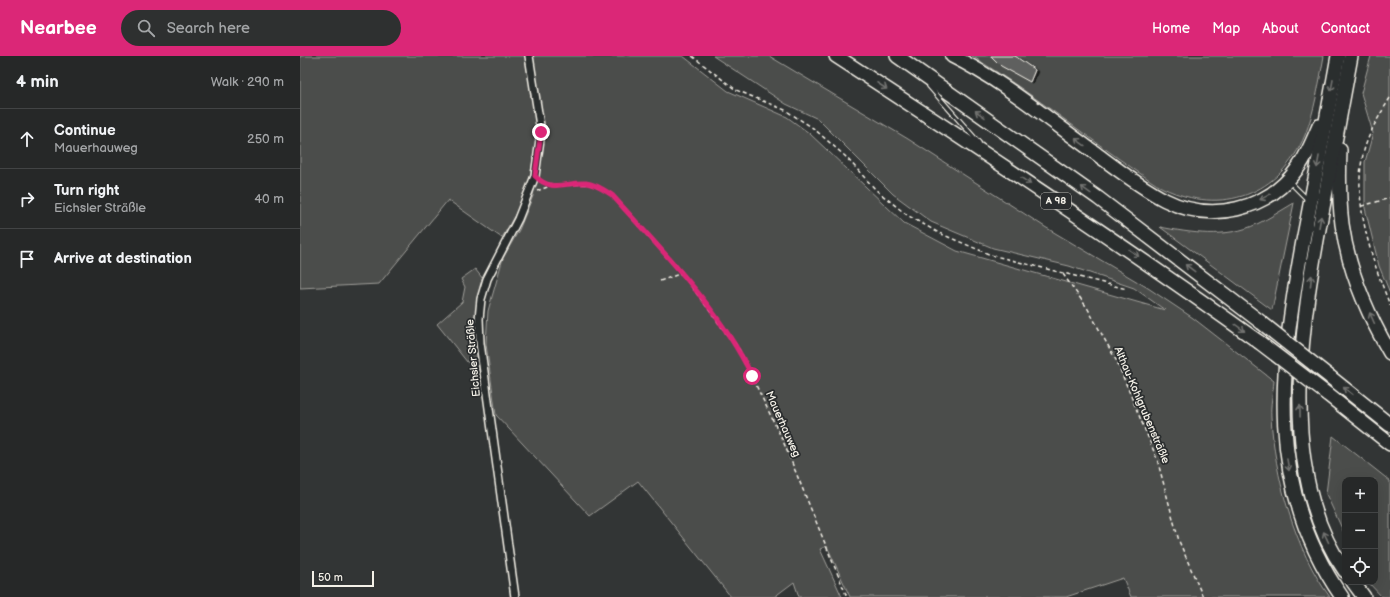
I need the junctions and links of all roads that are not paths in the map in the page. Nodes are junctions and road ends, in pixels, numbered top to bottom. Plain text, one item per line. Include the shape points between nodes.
1 (528, 56) edge
2 (836, 56) edge
3 (952, 56) edge
4 (1338, 56) edge
5 (1351, 56) edge
6 (900, 58) edge
7 (1343, 96) junction
8 (1327, 110) junction
9 (1003, 165) junction
10 (1288, 180) junction
11 (1310, 202) junction
12 (1390, 353) edge
13 (1390, 425) edge
14 (1390, 444) edge
15 (1342, 566) edge
16 (1355, 585) edge
17 (515, 597) edge
18 (1342, 597) edge
19 (1364, 597) edge

1 - 17 street, Eichsler Sträßle via 541,132 535,176 529,196 487,279 479,319 480,343
2 -> 9 highway, A 98
10 -> 3 highway via 1266,198 1249,206 1231,210 1203,211 1179,206 1146,189 1000,83
4 -> 8 highway
5 - 7 highway
6 - 9 lane via 933,90 979,143
13 -> 6 highway, A 98, bridge via 1098,198
12 -> 7 highway via 1359,288 1342,225 1339,167
15 -> 7 highway via 1325,535 1315,508 1304,467 1300,411 1301,369 1313,260
8 - 10 highway via 1303,160
8 -> 11 highway
9 -> 14 highway, A 98, bridge via 1259,342
10 - 11 lane
11 -> 18 highway via 1290,320 1284,384 1284,430 1290,477 1304,525 1327,574
16 - 19 highway

